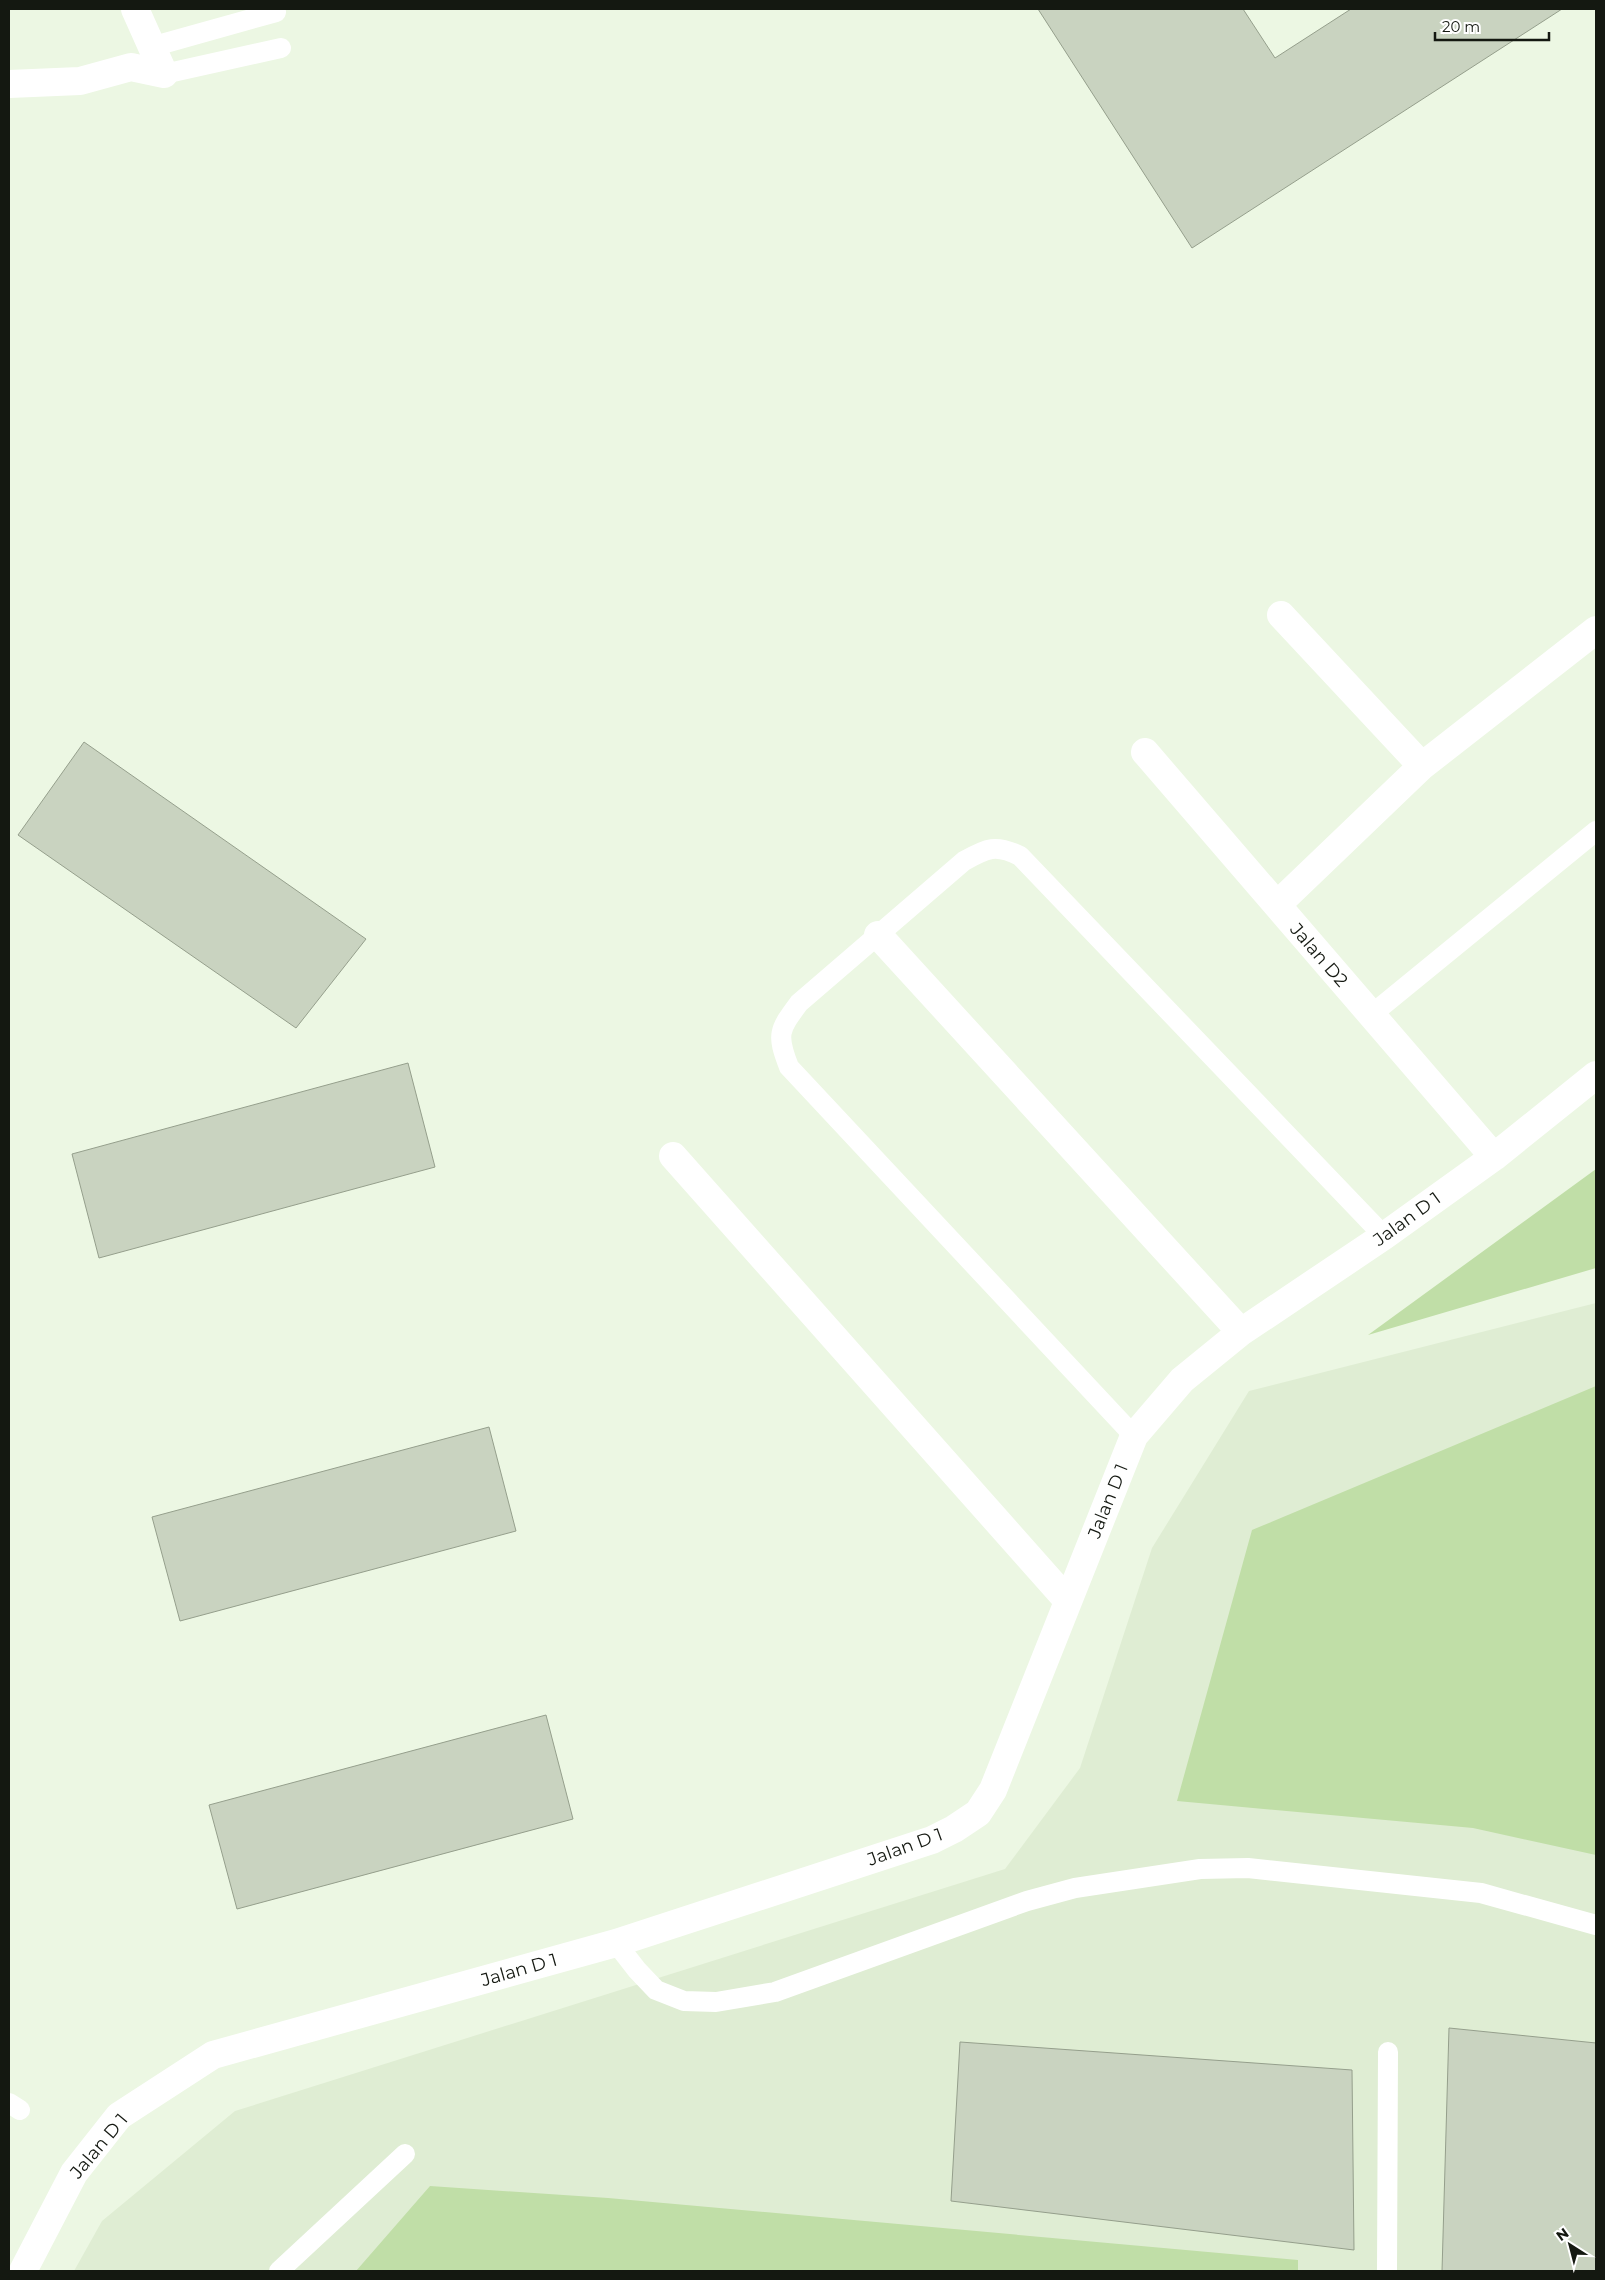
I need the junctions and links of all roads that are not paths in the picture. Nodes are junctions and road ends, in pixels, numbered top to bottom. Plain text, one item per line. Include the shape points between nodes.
1 (135, 9) edge
2 (276, 12) dead end
3 (151, 47) junction
4 (281, 48) dead end
5 (131, 67) junction
6 (164, 74) junction
7 (9, 84) edge
8 (1281, 615) dead end
9 (1596, 630) edge
10 (1145, 752) dead end
11 (1422, 766) junction
12 (1596, 831) edge
13 (1277, 905) junction
14 (878, 935) junction
15 (1371, 1015) junction
16 (1596, 1075) edge
17 (673, 1156) dead end
18 (1494, 1157) junction
19 (1384, 1236) junction
20 (1241, 1332) junction
21 (1134, 1436) junction
22 (1068, 1601) junction
23 (1596, 1925) edge
24 (616, 1943) junction
25 (1388, 2052) dead end
26 (405, 2154) dead end
27 (23, 2271) edge
28 (279, 2271) edge
29 (1387, 2271) edge

1 - 3 street
2 - 3 lane
3 - 5 street
3 - 6 street
4 - 6 lane
5 - 6 street
5 - 7 street via 80,81
8 - 11 street
9 - 11 street
10 - 13 street, Jalan D2
11 - 13 street
12 - 15 lane
13 - 15 street, Jalan D2
14 - 19 lane via 964,861 984,849 1004,848 1020,856
14 - 20 street
14 - 21 lane via 799,1003 782,1026 781,1045 789,1067
15 - 18 street, Jalan D2
16 - 18 street, Jalan D 1
17 - 22 street
18 - 19 street, Jalan D 1
19 - 20 street, Jalan D 1
20 - 21 street, Jalan D 1 via 1182,1380
21 - 22 street, Jalan D 1
22 - 24 street, Jalan D 1 via 993,1790 978,1812 932,1840
23 - 24 lane via 1481,1893 1239,1868 1200,1869 1075,1888 1026,1901 811,1981 775,1992 716,2002 684,2001 656,1990
24 - 27 street, Jalan D 1 via 212,2055 119,2116 74,2172
25 - 29 lane
26 - 28 lane

